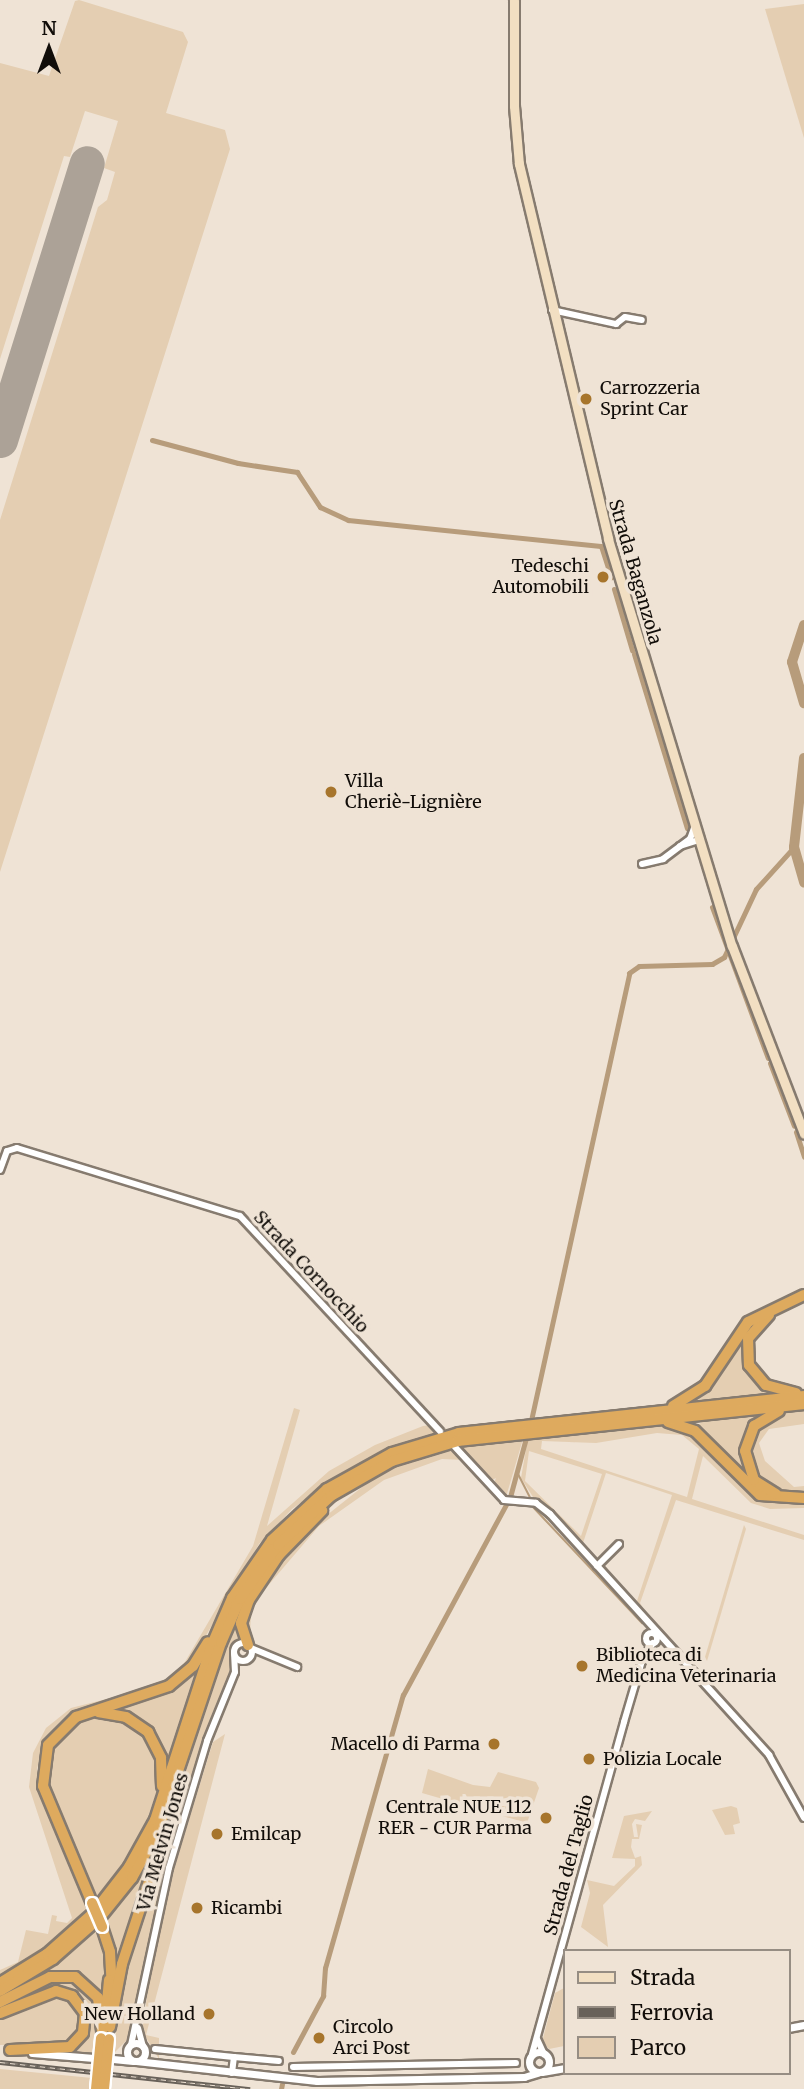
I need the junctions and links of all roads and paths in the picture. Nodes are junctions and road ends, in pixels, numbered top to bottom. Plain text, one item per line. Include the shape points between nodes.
1 (514, 0) edge
2 (552, 310) junction
3 (642, 320) dead end
4 (695, 825) junction
5 (699, 840) junction
6 (687, 843) junction
7 (703, 853) junction
8 (642, 864) dead end
9 (804, 1134) edge
10 (0, 1170) edge
11 (804, 1297) edge
12 (804, 1395) edge
13 (804, 1406) edge
14 (598, 1418) junction
15 (633, 1422) junction
16 (560, 1426) junction
17 (440, 1431) dead end
18 (496, 1432) junction
19 (455, 1447) dead end
20 (376, 1469) junction
21 (804, 1497) edge
22 (619, 1544) dead end
23 (597, 1566) junction
24 (246, 1574) junction
25 (649, 1636) junction
26 (654, 1643) junction
27 (668, 1645) junction
28 (249, 1646) junction
29 (234, 1653) junction
30 (271, 1656) junction
31 (247, 1659) junction
32 (642, 1661) junction
33 (297, 1667) dead end
34 (234, 1673) junction
35 (83, 1714) junction
36 (187, 1748) junction
37 (804, 1818) edge
38 (144, 1842) junction
39 (97, 1915) junction
40 (0, 1983) edge
41 (0, 1991) edge
42 (0, 2002) edge
43 (0, 2013) edge
44 (137, 2024) junction
45 (106, 2034) junction
46 (537, 2037) junction
47 (130, 2046) junction
48 (144, 2048) junction
49 (155, 2049) dead end
50 (5, 2050) edge
51 (532, 2054) junction
52 (546, 2055) junction
53 (234, 2057) junction
54 (94, 2058) dead end
55 (135, 2061) junction
56 (279, 2061) dead end
57 (516, 2063) dead end
58 (528, 2064) junction
59 (494, 2065) junction
60 (165, 2066) junction
61 (447, 2066) junction
62 (562, 2066) edge
63 (293, 2067) dead end
64 (562, 2067) edge
65 (367, 2068) junction
66 (540, 2072) junction
67 (232, 2073) junction
68 (495, 2077) junction
69 (514, 2077) junction
70 (447, 2079) junction
71 (368, 2080) junction
72 (96, 2089) edge
73 (104, 2089) edge

1 - 2 main road, Strada Baganzola via 517,145
2 - 3 street via 616,324 625,317
2 - 4 main road, Strada Baganzola via 616,572
4 - 5 main road, Strada Baganzola
4 - 6 street
5 - 6 street
5 - 7 main road, Strada Baganzola
6 - 7 street
6 - 8 street via 663,859
7 - 9 main road, Strada Baganzola via 731,945
10 - 17 street, Strada Cornocchio via 9,1150 23,1149 240,1216
11 - 12 highway via 758,1324 746,1352 762,1383
11 - 14 highway via 744,1326 708,1382 686,1401
12 - 14 highway
13 - 15 highway
13 - 21 highway via 761,1420 748,1437 745,1456 752,1477 766,1490
14 - 16 highway
15 - 16 highway
15 - 21 highway via 687,1426 756,1492 773,1499
16 - 18 highway
18 - 20 highway via 430,1448
18 - 24 highway via 425,1441 361,1468 292,1519
19 - 23 street via 507,1502 536,1503 545,1509
20 - 28 highway via 320,1513 269,1568 242,1614
20 - 36 highway via 307,1515 253,1578 223,1637
22 - 23 street
23 - 25 street via 647,1622
24 - 35 highway via 227,1601 200,1657 180,1678 153,1694
24 - 38 highway via 217,1631
25 - 26 street
25 - 27 street
25 - 32 street, Strada del Taglio
26 - 27 street
26 - 32 street, Strada del Taglio
27 - 37 street via 774,1762
28 - 29 street via 239,1644
28 - 30 street
28 - 31 street
29 - 31 street
29 - 34 street, Via Melvin Jones
30 - 31 street
30 - 33 street
31 - 34 street, Via Melvin Jones
32 - 46 street, Strada del Taglio
34 - 44 street, Via Melvin Jones via 208,1738 172,1858
35 - 38 highway via 127,1717 145,1729 157,1745 163,1780
35 - 39 highway via 53,1736 41,1774
36 - 39 highway via 153,1842
36 - 45 highway via 186,1766 122,1964
38 - 39 highway
39 - 40 highway
39 - 41 highway via 53,1959
39 - 45 highway via 112,1965
42 - 45 highway via 53,1976 75,1977 98,1998
43 - 50 highway via 53,1991 72,1996 85,2012 83,2033 69,2047
44 - 47 street, Via Melvin Jones
44 - 48 street, Via Melvin Jones
45 - 72 highway, bridge
45 - 73 highway, bridge
46 - 51 street, Strada del Taglio
46 - 52 street
47 - 48 street
47 - 55 street via 128,2056
47 - 55 street via 113,2058
48 - 55 street via 143,2058
48 - 60 street
49 - 53 street
50 - 54 street
51 - 52 street
51 - 58 street
52 - 62 street
52 - 66 street via 548,2066
53 - 56 street
53 - 67 street
55 - 60 street
57 - 59 street
58 - 66 street
58 - 69 street
59 - 61 street
59 - 68 street
60 - 67 street
61 - 65 street
61 - 70 street
63 - 65 street
64 - 66 street
65 - 71 street
66 - 69 street
67 - 71 street
68 - 69 street
68 - 70 street
70 - 71 street

